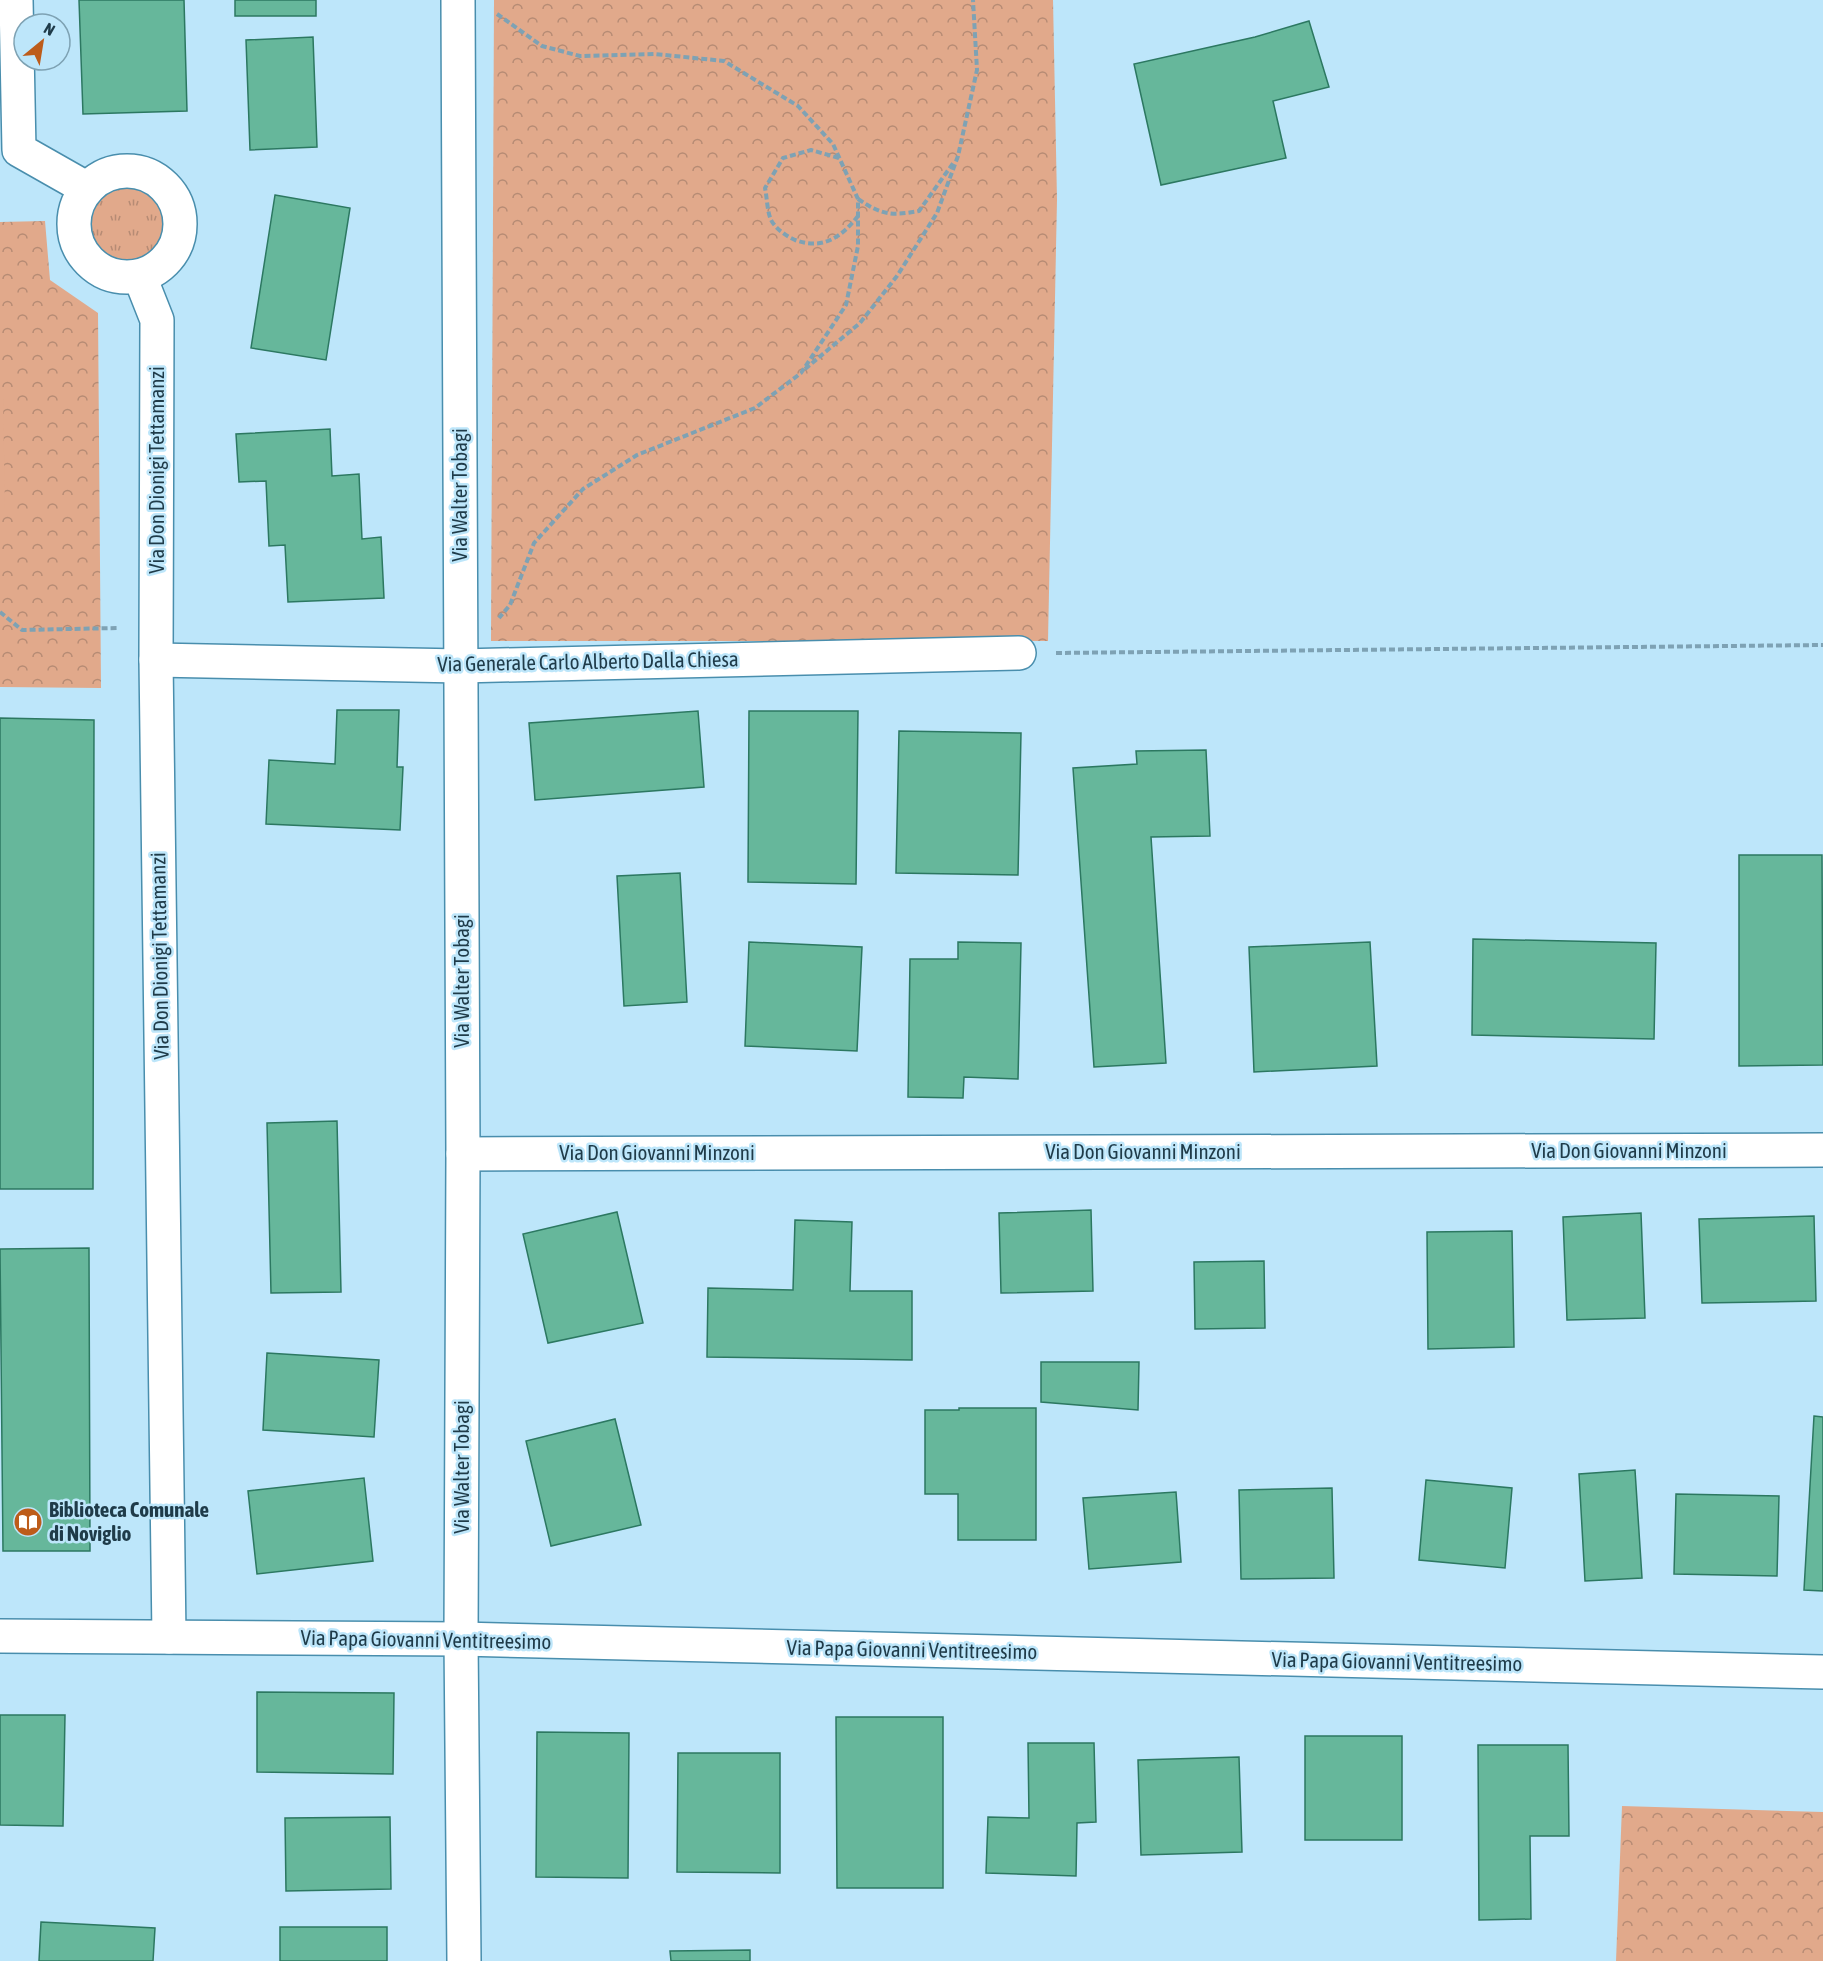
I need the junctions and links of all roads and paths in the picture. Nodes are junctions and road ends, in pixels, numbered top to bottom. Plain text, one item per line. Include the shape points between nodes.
1 (16, 0) edge
2 (974, 0) edge
3 (474, 4) edge
4 (958, 156) junction
5 (840, 158) junction
6 (86, 188) junction
7 (858, 199) junction
8 (858, 216) junction
9 (140, 277) junction
10 (801, 373) junction
11 (0, 612) edge
12 (158, 623) junction
13 (1823, 645) edge
14 (1019, 653) joint
15 (156, 660) junction
16 (461, 666) junction
17 (1823, 1150) edge
18 (463, 1154) junction
19 (0, 1636) edge
20 (169, 1637) junction
21 (461, 1639) junction
22 (1823, 1672) edge
23 (464, 1961) edge

1 - 6 street via 20,150
2 - 4 path via 977,69
3 - 5 path via 542,46 580,56 655,54 724,61 798,106 833,144
3 - 16 street, Via Walter Tobagi
4 - 7 path via 919,211 893,216
4 - 10 path via 937,213 897,276 860,323
5 - 7 path
5 - 8 path via 811,150 783,158 765,188 771,220 784,236 810,246 831,242
6 - 9 street via 76,205 73,224 79,248 103,273 121,278
6 - 9 street via 116,171 135,171 153,176 172,194 180,211 178,243 174,252
7 - 8 path
8 - 10 path via 858,246 846,305
9 - 12 street, Via Don Dionigi Tettamanzi via 157,320
10 - 16 path via 755,408 637,455 583,489 534,543 510,605
11 - 12 path via 22,630 100,630
12 - 15 street, Via Don Dionigi Tettamanzi
13 - 14 path
14 - 16 street, Via Generale Carlo Alberto Dalla Chiesa
15 - 16 street, Via Generale Carlo Alberto Dalla Chiesa
15 - 20 street, Via Don Dionigi Tettamanzi
16 - 18 street, Via Walter Tobagi
17 - 18 street, Via Don Giovanni Minzoni
18 - 21 street, Via Walter Tobagi
19 - 20 street, Via Papa Giovanni Ventitreesimo
20 - 21 street, Via Papa Giovanni Ventitreesimo
21 - 22 street, Via Papa Giovanni Ventitreesimo
21 - 23 street, Via Walter Tobagi

